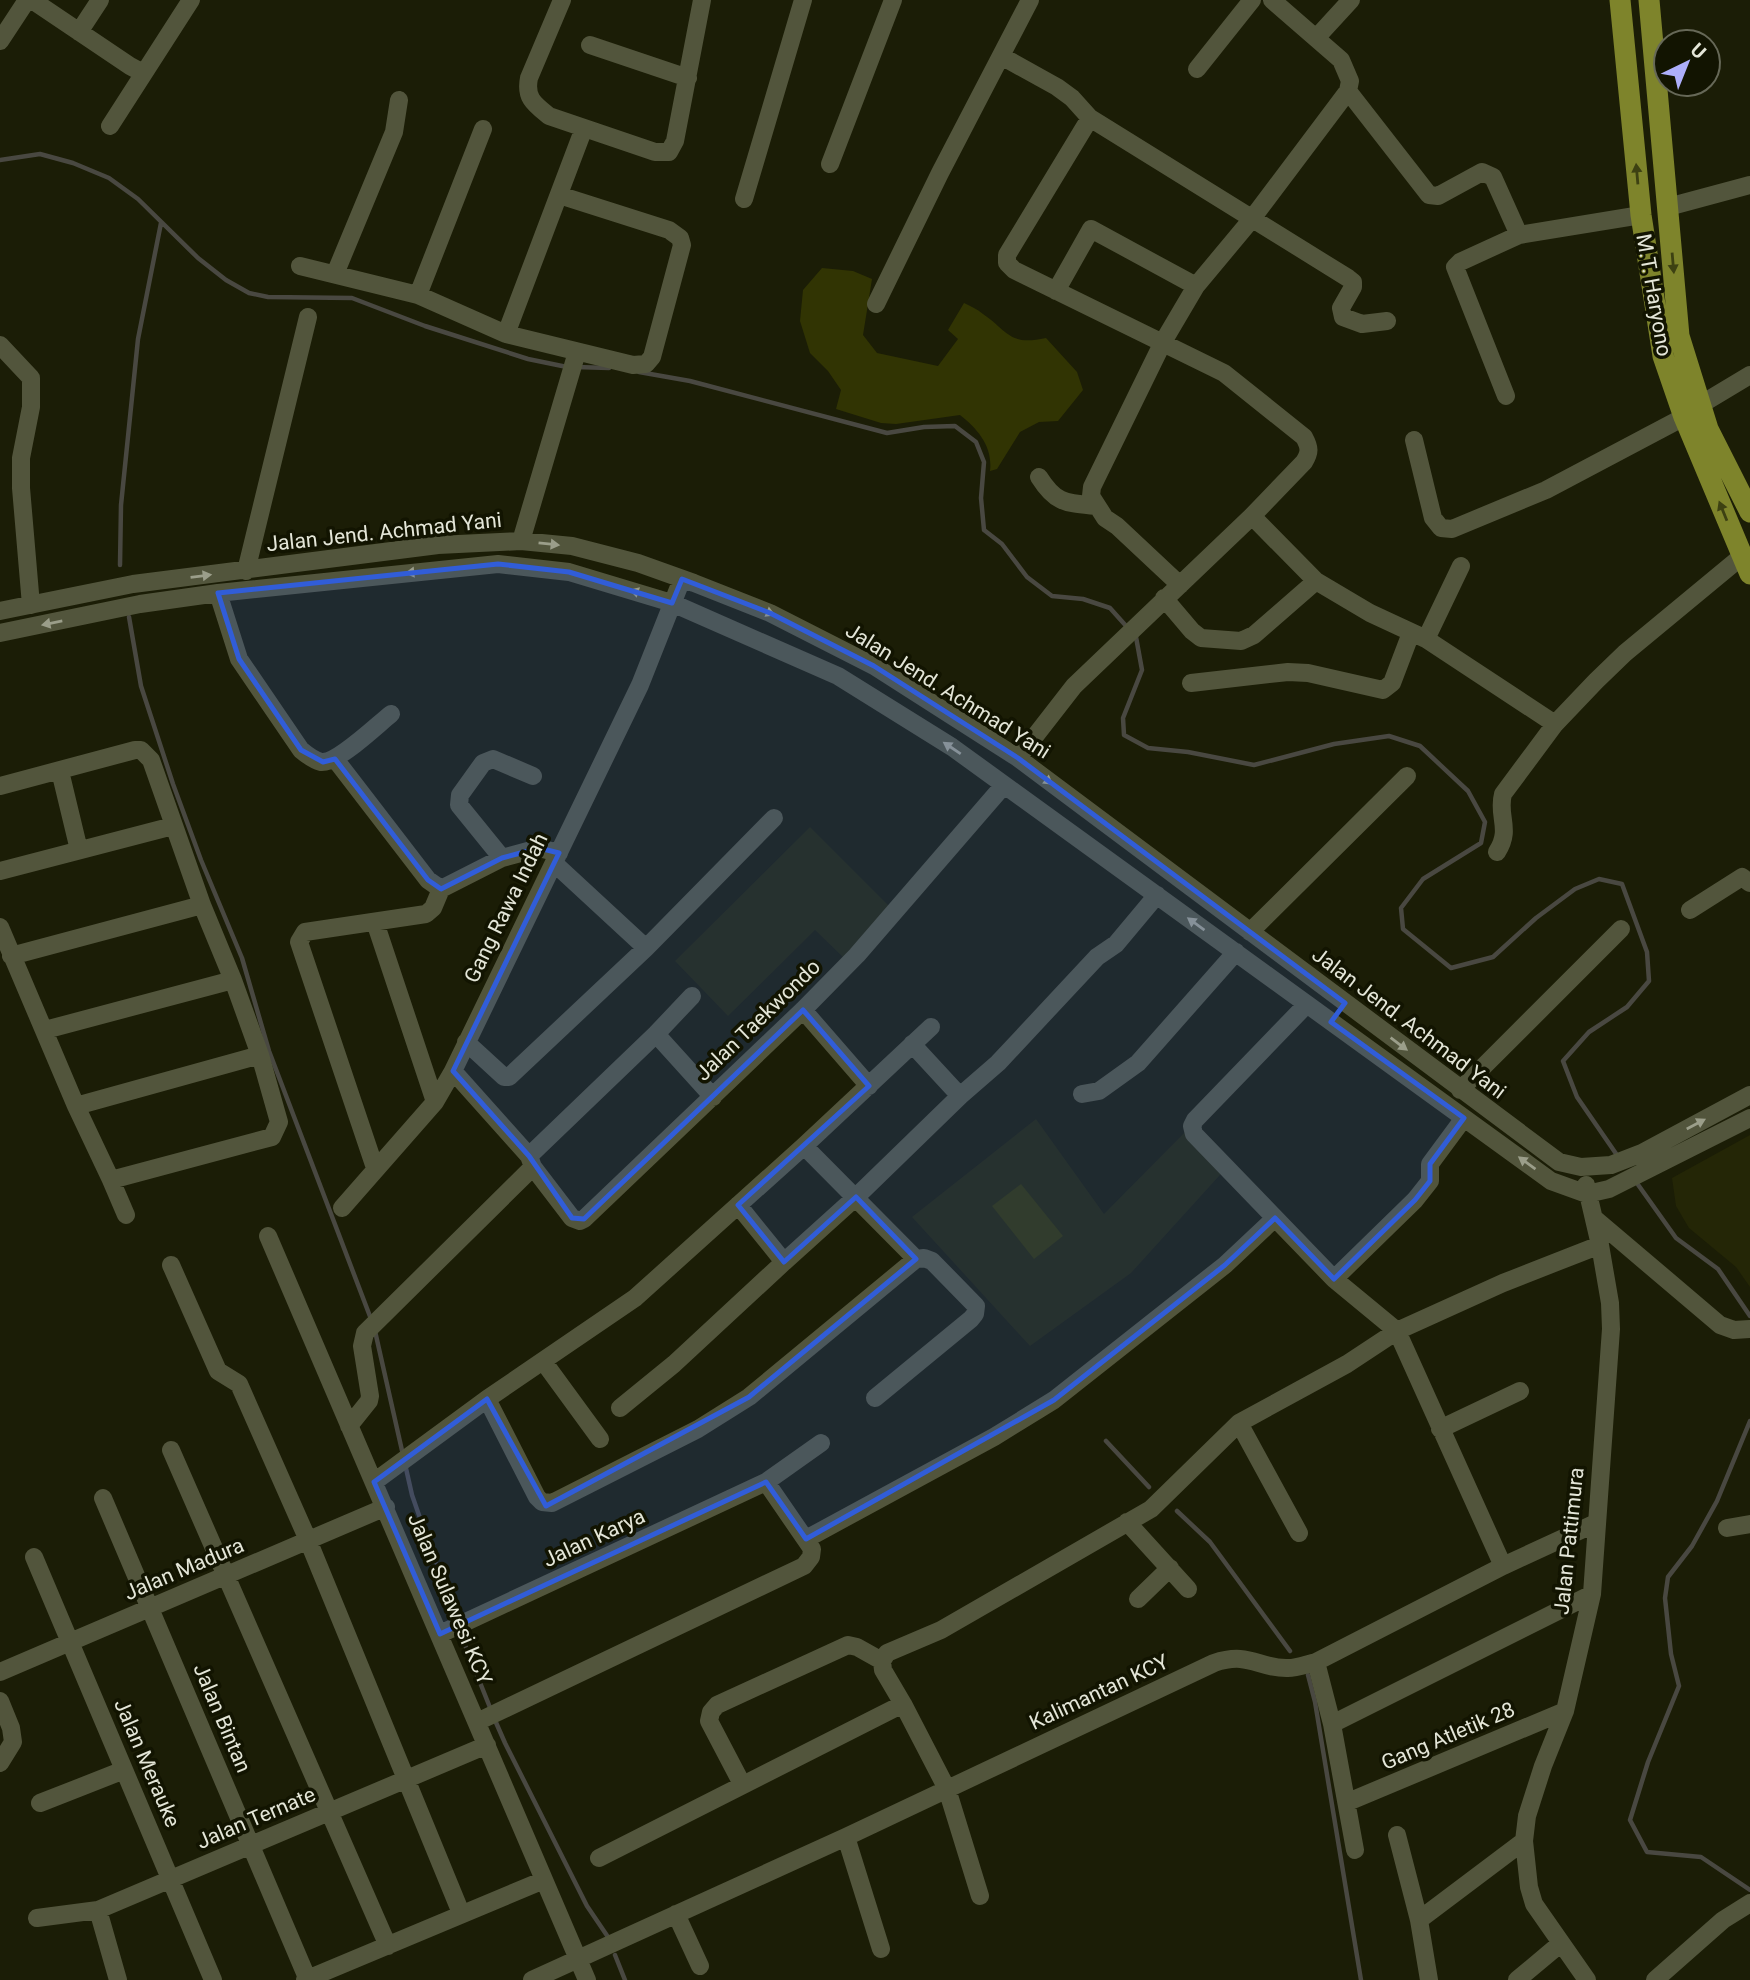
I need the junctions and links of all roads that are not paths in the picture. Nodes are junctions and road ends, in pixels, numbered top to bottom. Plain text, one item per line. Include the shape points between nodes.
1 (30, 0) edge
2 (100, 0) edge
3 (562, 0) edge
4 (702, 0) edge
5 (803, 0) edge
6 (893, 0) edge
7 (1030, 0) edge
8 (1252, 0) edge
9 (1272, 0) edge
10 (1351, 0) edge
11 (1620, 0) edge
12 (1649, 0) edge
13 (185, 2) edge
14 (79, 32) junction
15 (1317, 37) junction
16 (0, 41) edge
17 (590, 45) dead end
18 (1001, 56) junction
19 (1198, 69) dead end
20 (143, 72) junction
21 (688, 78) junction
22 (1348, 91) junction
23 (399, 100) dead end
24 (1090, 118) junction
25 (110, 126) dead end
26 (584, 128) junction
27 (483, 129) dead end
28 (830, 163) dead end
29 (1750, 185) edge
30 (561, 190) junction
31 (744, 199) dead end
32 (1668, 207) junction
33 (1641, 215) junction
34 (1251, 220) junction
35 (1519, 235) junction
36 (300, 266) dead end
37 (335, 274) junction
38 (1196, 286) junction
39 (1056, 291) junction
40 (418, 295) junction
41 (876, 304) dead end
42 (308, 317) dead end
43 (1387, 321) dead end
44 (506, 334) junction
45 (1163, 342) junction
46 (0, 345) edge
47 (572, 365) junction
48 (1750, 375) edge
49 (1506, 396) dead end
50 (1692, 411) junction
51 (1414, 440) dead end
52 (1039, 477) dead end
53 (1745, 486) edge
54 (1097, 506) junction
55 (1750, 512) edge
56 (1252, 516) junction
57 (521, 541) junction
58 (1746, 565) edge
59 (1461, 566) dead end
60 (246, 571) junction
61 (682, 579) junction
62 (1316, 581) junction
63 (1180, 585) junction
64 (116, 588) junction
65 (715, 591) junction
66 (218, 593) junction
67 (1164, 598) junction
68 (672, 603) junction
69 (31, 605) junction
70 (121, 608) junction
71 (0, 611) edge
72 (706, 617) junction
73 (0, 633) edge
74 (1418, 636) junction
75 (1191, 683) dead end
76 (391, 714) dead end
77 (1555, 724) junction
78 (1017, 758) junction
79 (335, 759) junction
80 (60, 771) junction
81 (533, 776) dead end
82 (1406, 776) dead end
83 (1004, 785) junction
84 (0, 786) edge
85 (774, 818) dead end
86 (173, 826) junction
87 (79, 850) junction
88 (1497, 852) dead end
89 (502, 858) junction
90 (556, 858) junction
91 (0, 871) edge
92 (1750, 883) edge
93 (442, 889) junction
94 (1157, 895) junction
95 (202, 905) junction
96 (1690, 910) dead end
97 (375, 922) junction
98 (0, 927) edge
99 (1621, 929) dead end
100 (1250, 932) junction
101 (646, 948) junction
102 (1236, 952) junction
103 (11, 956) junction
104 (1306, 974) junction
105 (233, 979) junction
106 (1291, 992) junction
107 (692, 996) dead end
108 (1345, 1003) junction
109 (1307, 1004) junction
110 (803, 1010) junction
111 (1331, 1022) junction
112 (931, 1027) dead end
113 (45, 1030) junction
114 (656, 1034) junction
115 (466, 1042) junction
116 (912, 1044) junction
117 (260, 1055) junction
118 (453, 1071) junction
119 (869, 1086) junction
120 (1460, 1090) junction
121 (1082, 1094) dead end
122 (960, 1096) junction
123 (1750, 1096) edge
124 (713, 1097) junction
125 (435, 1102) junction
126 (76, 1106) junction
127 (1464, 1118) junction
128 (1750, 1118) edge
129 (804, 1146) junction
130 (531, 1161) junction
131 (1647, 1161) junction
132 (1584, 1167) junction
133 (375, 1168) junction
134 (111, 1180) junction
135 (1587, 1195) junction
136 (856, 1197) junction
137 (738, 1206) junction
138 (342, 1208) dead end
139 (125, 1215) dead end
140 (1275, 1218) junction
141 (1594, 1218) junction
142 (268, 1237) dead end
143 (1600, 1245) junction
144 (916, 1259) junction
145 (784, 1262) junction
146 (171, 1265) dead end
147 (1334, 1279) junction
148 (1742, 1329) edge
149 (1397, 1331) junction
150 (543, 1361) junction
151 (1520, 1391) dead end
152 (875, 1398) dead end
153 (488, 1399) junction
154 (620, 1408) dead end
155 (1239, 1423) junction
156 (349, 1426) junction
157 (1440, 1429) junction
158 (600, 1439) dead end
159 (821, 1443) dead end
160 (171, 1450) dead end
161 (374, 1482) junction
162 (766, 1482) junction
163 (103, 1498) dead end
164 (386, 1507) junction
165 (1127, 1522) junction
166 (1596, 1522) junction
167 (1750, 1524) edge
168 (1727, 1528) dead end
169 (1298, 1533) dead end
170 (806, 1539) junction
171 (308, 1541) junction
172 (34, 1557) dead end
173 (1503, 1566) junction
174 (1170, 1569) junction
175 (227, 1575) junction
176 (1188, 1590) dead end
177 (1591, 1594) junction
178 (1138, 1599) dead end
179 (150, 1608) junction
180 (453, 1629) junction
181 (70, 1643) junction
182 (883, 1661) junction
183 (1316, 1662) junction
184 (0, 1672) edge
185 (0, 1701) edge
186 (903, 1704) junction
187 (1565, 1711) junction
188 (488, 1717) junction
189 (1332, 1724) junction
190 (487, 1745) junction
191 (0, 1763) edge
192 (124, 1770) junction
193 (407, 1779) junction
194 (742, 1784) junction
195 (947, 1789) junction
196 (1348, 1802) junction
197 (40, 1803) dead end
198 (330, 1812) junction
199 (1397, 1835) dead end
200 (846, 1837) junction
201 (1524, 1841) junction
202 (250, 1845) junction
203 (1355, 1850) dead end
204 (599, 1858) dead end
205 (172, 1878) junction
206 (544, 1880) junction
207 (980, 1896) dead end
208 (1750, 1904) edge
209 (98, 1910) junction
210 (461, 1913) junction
211 (676, 1914) junction
212 (37, 1918) dead end
213 (1419, 1920) junction
214 (1560, 1944) junction
215 (388, 1946) junction
216 (881, 1950) dead end
217 (578, 1960) junction
218 (700, 1966) dead end
219 (118, 1980) edge
220 (213, 1980) edge
221 (307, 1980) edge
222 (532, 1980) edge
223 (587, 1980) edge
224 (1429, 1980) edge
225 (1517, 1980) edge
226 (1587, 1980) edge
227 (1655, 1980) edge

1 - 14 street
1 - 16 street
2 - 14 street
3 - 26 street via 527,90 534,105 549,116
4 - 21 street
5 - 31 street
6 - 28 street
7 - 18 street
8 - 19 street
9 - 15 street
10 - 15 street
33 -> 11 main road, M.T. Haryono
12 - 32 main road, M.T. Haryono
13 - 20 street
14 - 20 street
15 - 22 street via 1348,71
17 - 21 street
18 - 24 street via 1065,93
18 - 41 street
20 - 25 street
21 - 26 street via 669,152 655,152
22 - 34 street
22 - 35 street via 1429,195 1438,196 1482,173 1490,174
23 - 37 street via 394,132
24 - 34 street
24 - 39 street via 1006,259 1014,270
26 - 30 street
27 - 40 street
29 - 32 street
30 - 44 street
30 - 47 street via 669,230 682,245 652,357 633,365
32 -> 50 main road, M.T. Haryono via 1679,336
33 - 35 street
33 - 50 main road, M.T. Haryono via 1663,356
34 - 38 street
34 - 43 street via 1353,282 1340,311 1343,317 1362,324
35 - 49 street via 1461,262 1454,271
36 - 37 street
37 - 40 street
38 - 39 street via 1091,229
38 - 45 street
39 - 45 street
40 - 44 street
42 - 60 street
44 - 47 street
45 - 54 street via 1092,487
45 - 56 street via 1224,373 1309,446 1304,463
46 - 69 street via 31,379 21,488
47 - 57 street
48 - 50 street
50 - 51 street via 1546,489 1452,529 1441,528 1433,518
50 - 53 main road, M.T. Haryono
58 -> 50 main road, M.T. Haryono
52 - 54 street via 1058,500
53 - 55 main road, M.T. Haryono
54 - 63 street
56 - 62 street
56 - 63 street
57 - 60 street, Jalan Jend. Achmad Yani via 438,545
57 -> 61 street, Jalan Jend. Achmad Yani via 572,546
58 - 77 street via 1625,653
59 - 74 street
64 -> 60 street, Jalan Jend. Achmad Yani
61 - 65 street, Jalan Jend. Achmad Yani
61 - 68 street, Gang Rawa Indah
62 - 67 street via 1241,641 1201,638
62 - 74 street
63 - 67 street
64 - 69 street, Jalan Jend. Achmad Yani
64 - 70 street
65 - 72 street
65 -> 78 street, Jalan Jend. Achmad Yani via 770,613 874,666
68 -> 66 street, Jalan Jend. Achmad Yani via 569,572 498,564
66 - 70 street, Jalan Jend. Achmad Yani
66 - 79 street via 248,675 310,758
67 - 78 street via 1074,686
68 - 72 street, Jalan Jend. Achmad Yani
68 - 90 street, Gang Rawa Indah via 640,685
69 - 71 street, Jalan Jend. Achmad Yani
70 -> 73 street, Jalan Jend. Achmad Yani
83 -> 72 street, Jalan Jend. Achmad Yani via 863,690
74 - 75 street via 1392,683 1383,690 1288,672
74 - 77 street
76 - 79 street
77 - 88 street via 1503,794 1505,834
78 -> 100 street, Jalan Jend. Achmad Yani
79 - 93 street via 428,880
80 - 84 street
80 - 86 street via 141,750 151,760
80 - 87 street
81 - 89 street via 488,760 460,795 460,805
82 - 100 street
83 - 94 street, Jalan Jend. Achmad Yani
83 - 110 street, Jalan Taekwondo via 857,955
85 - 101 street
86 - 87 street
86 - 95 street
87 - 91 street
89 - 90 street via 538,848
89 - 93 street
90 - 101 street
90 - 115 street, Gang Rawa Indah
92 - 96 street via 1742,877
93 - 97 street via 426,914
102 -> 94 street, Jalan Jend. Achmad Yani
94 - 122 street via 1116,944 1097,957 998,1063
95 - 103 street
95 - 105 street
97 - 125 street
97 - 133 street via 305,932 299,942
98 - 103 street
99 - 120 street
100 - 104 street, Jalan Jend. Achmad Yani
101 - 115 street via 509,1077
102 - 106 street, Jalan Jend. Achmad Yani
102 - 121 street via 1138,1063 1099,1091
103 - 113 street
104 - 106 street
104 - 108 street, Jalan Jend. Achmad Yani
105 - 113 street
105 - 117 street
106 - 109 street, Jalan Jend. Achmad Yani
107 - 114 street
108 - 111 street
108 -> 120 street, Jalan Jend. Achmad Yani
109 - 111 street, Jalan Jend. Achmad Yani
109 - 140 street via 1192,1126 1194,1134
110 - 119 street
110 - 124 street, Jalan Taekwondo
111 - 127 street, Jalan Jend. Achmad Yani
112 - 116 street
113 - 126 street
114 - 124 street
114 - 130 street
115 - 118 street, Gang Rawa Indah
116 - 119 street
116 - 122 street
117 - 126 street
117 - 134 street via 279,1122 272,1137
118 - 125 street, Gang Rawa Indah
118 - 130 street
119 - 129 street
120 - 132 street, Jalan Jend. Achmad Yani via 1559,1162
122 - 136 street
131 -> 123 street, Jalan Jend. Achmad Yani
124 - 130 street, Jalan Taekwondo via 580,1221 572,1217
125 - 133 street, Gang Rawa Indah
126 - 134 street
135 -> 127 street, Jalan Jend. Achmad Yani via 1551,1181
127 - 147 street via 1430,1164 1430,1181 1415,1200
128 - 131 street, Jalan Jend. Achmad Yani
129 - 136 street
129 - 137 street
130 - 156 street via 370,1326 362,1346 369,1401
131 - 132 street, Jalan Jend. Achmad Yani
131 - 135 street, Jalan Jend. Achmad Yani via 1609,1189
132 - 135 street, Jalan Pattimura
133 - 138 street, Gang Rawa Indah
134 - 139 street
135 - 141 street, Jalan Pattimura
136 - 144 street
136 - 145 street
137 - 145 street
137 - 150 street via 635,1298
140 - 147 street
140 - 170 street via 1225,1265 1054,1400
141 - 143 street, Jalan Pattimura
141 - 148 street via 1720,1325
142 - 156 street, Jalan Sulawesi KCY
143 - 149 street
143 - 166 street, Jalan Pattimura via 1611,1329
144 - 152 street via 924,1258 940,1268 974,1302 975,1314
144 - 153 street via 738,1404 552,1503 537,1497
145 - 154 street
146 - 171 street via 218,1371 239,1384
147 - 149 street
149 - 155 street
149 - 157 street
150 - 153 street
150 - 158 street
151 - 157 street
153 - 161 street
155 - 165 street via 1151,1510
155 - 169 street
156 - 161 street, Jalan Sulawesi KCY
157 - 173 street
159 - 162 street, Jalan Karya
160 - 175 street
161 - 164 street, Jalan Sulawesi KCY
162 - 170 street
162 - 180 street, Jalan Karya
163 - 179 street, Jalan Bintan
164 - 171 street, Jalan Madura
164 - 180 street, Jalan Sulawesi KCY
165 - 174 street
165 - 182 street via 941,1630 887,1653
166 - 173 street, Kalimantan KCY
166 - 177 street, Jalan Pattimura
167 - 168 street
170 - 188 street via 812,1549 804,1566
171 - 175 street, Jalan Madura
171 - 193 street
172 - 181 street, Jalan Merauke
173 - 183 street, Kalimantan KCY
174 - 176 street
174 - 178 street
175 - 179 street, Jalan Madura
175 - 198 street
177 - 187 street, Jalan Pattimura
177 - 189 street
179 - 181 street, Jalan Madura
179 - 202 street, Jalan Bintan
180 - 188 street, Jalan Sulawesi KCY
181 - 184 street, Jalan Madura
181 - 192 street, Jalan Merauke
182 - 186 street via 883,1670
182 - 194 street via 848,1646 717,1705 709,1721
183 - 189 street
183 - 195 street, Kalimantan KCY via 1288,1668 1228,1658
185 - 191 street via 13,1742
186 - 194 street
186 - 195 street
187 - 196 street, Gang Atletik 28
187 - 201 street, Jalan Pattimura via 1527,1816
188 - 190 street, Jalan Sulawesi KCY
189 - 196 street
190 - 193 street, Jalan Ternate
190 - 206 street, Jalan Sulawesi KCY
192 - 197 street
192 - 205 street, Jalan Merauke
193 - 198 street, Jalan Ternate
193 - 210 street
194 - 204 street
195 - 200 street, Kalimantan KCY
195 - 207 street
196 - 203 street
198 - 202 street, Jalan Ternate
198 - 215 street
199 - 213 street
200 - 211 street, Kalimantan KCY
200 - 216 street
201 - 213 street
201 - 214 street, Jalan Pattimura via 1534,1904
202 - 205 street, Jalan Ternate
202 - 221 street, Jalan Bintan
205 - 209 street, Jalan Ternate
205 - 220 street, Jalan Merauke
206 - 210 street
206 - 217 street, Jalan Sulawesi KCY
208 - 227 street via 1723,1920
209 - 212 street, Jalan Ternate
209 - 219 street
210 - 215 street
211 - 217 street, Kalimantan KCY
211 - 218 street
213 - 224 street
214 - 225 street
214 - 226 street, Jalan Pattimura
215 - 221 street
217 - 222 street, Kalimantan KCY
217 - 223 street, Jalan Sulawesi KCY

